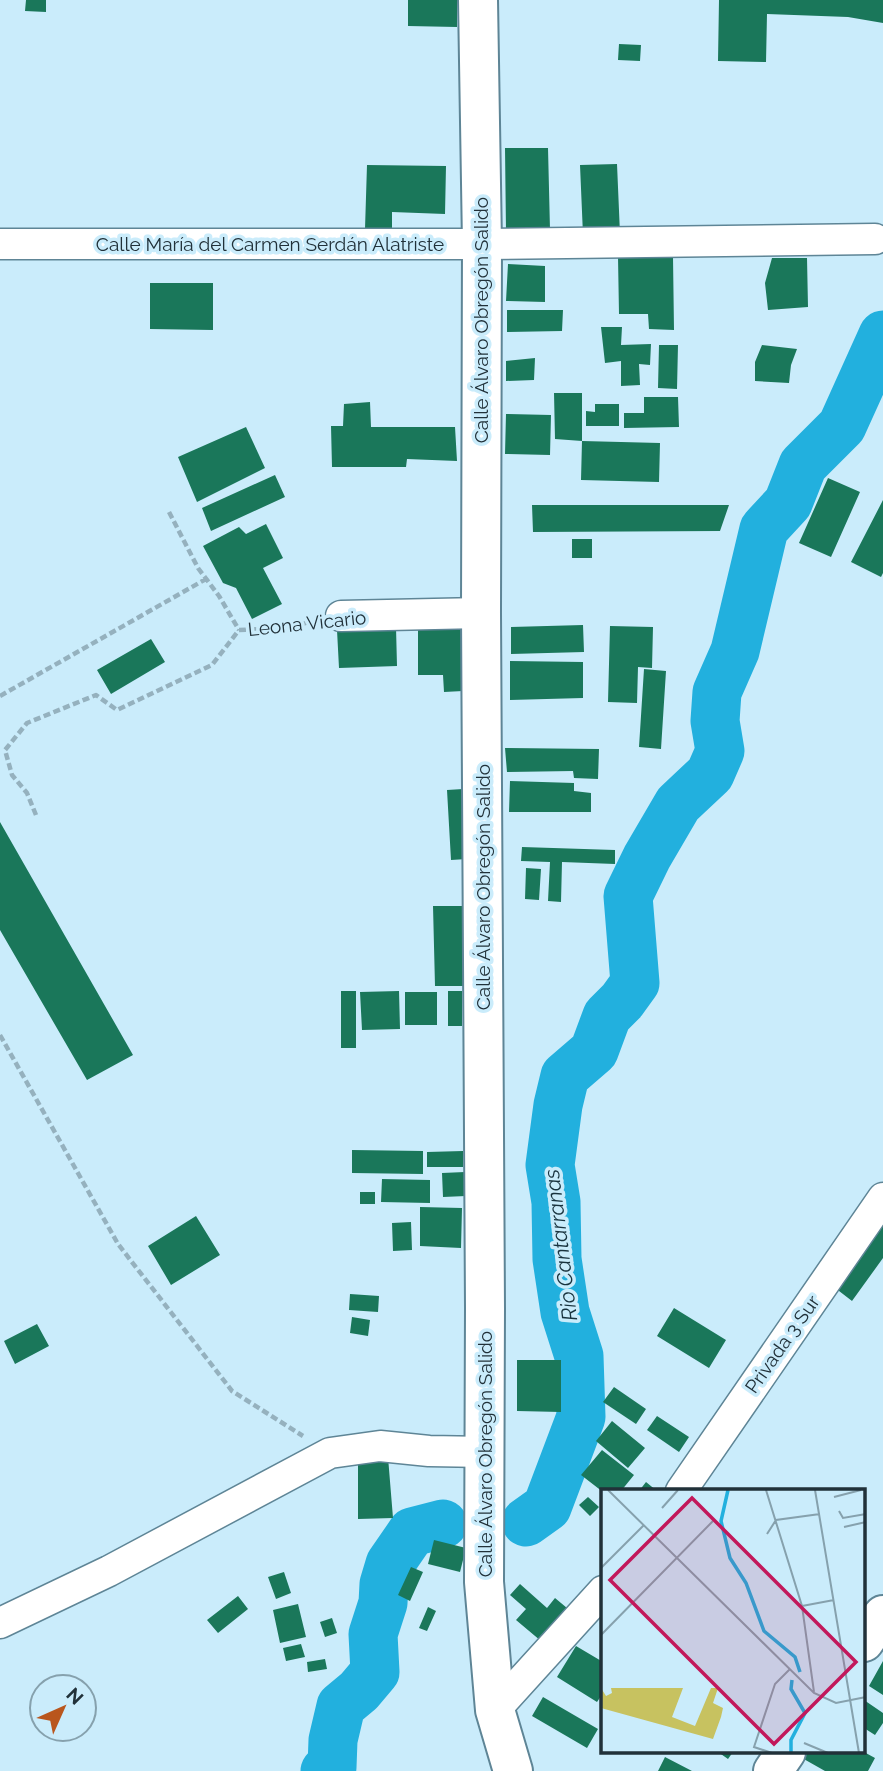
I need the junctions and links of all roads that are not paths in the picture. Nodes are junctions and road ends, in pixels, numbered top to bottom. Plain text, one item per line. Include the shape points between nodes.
1 (478, 0) edge
2 (875, 239) dead end
3 (0, 244) edge
4 (482, 244) junction
5 (481, 612) junction
6 (341, 616) road end
7 (883, 1198) edge
8 (486, 1452) junction
9 (682, 1489) edge
10 (601, 1593) edge
11 (883, 1615) edge
12 (0, 1623) edge
13 (866, 1639) edge
14 (495, 1710) junction
15 (785, 1754) edge
16 (513, 1771) edge
17 (773, 1771) edge

1 - 4 street, Calle Álvaro Obregón Salido
2 - 4 street, Calle María del Carmen Serdán Alatriste
3 - 4 street, Calle María del Carmen Serdán Alatriste
4 - 5 street, Calle Álvaro Obregón Salido
5 - 6 street, Leona Vicario
5 - 8 street, Calle Álvaro Obregón Salido
7 - 9 street, Privada 3 Sur
8 - 12 street via 380,1446 330,1453 109,1571
8 - 14 street, Calle Álvaro Obregón Salido via 484,1581
10 - 14 street
11 - 13 street
14 - 16 street, Calle Álvaro Obregón Salido
15 - 17 street

